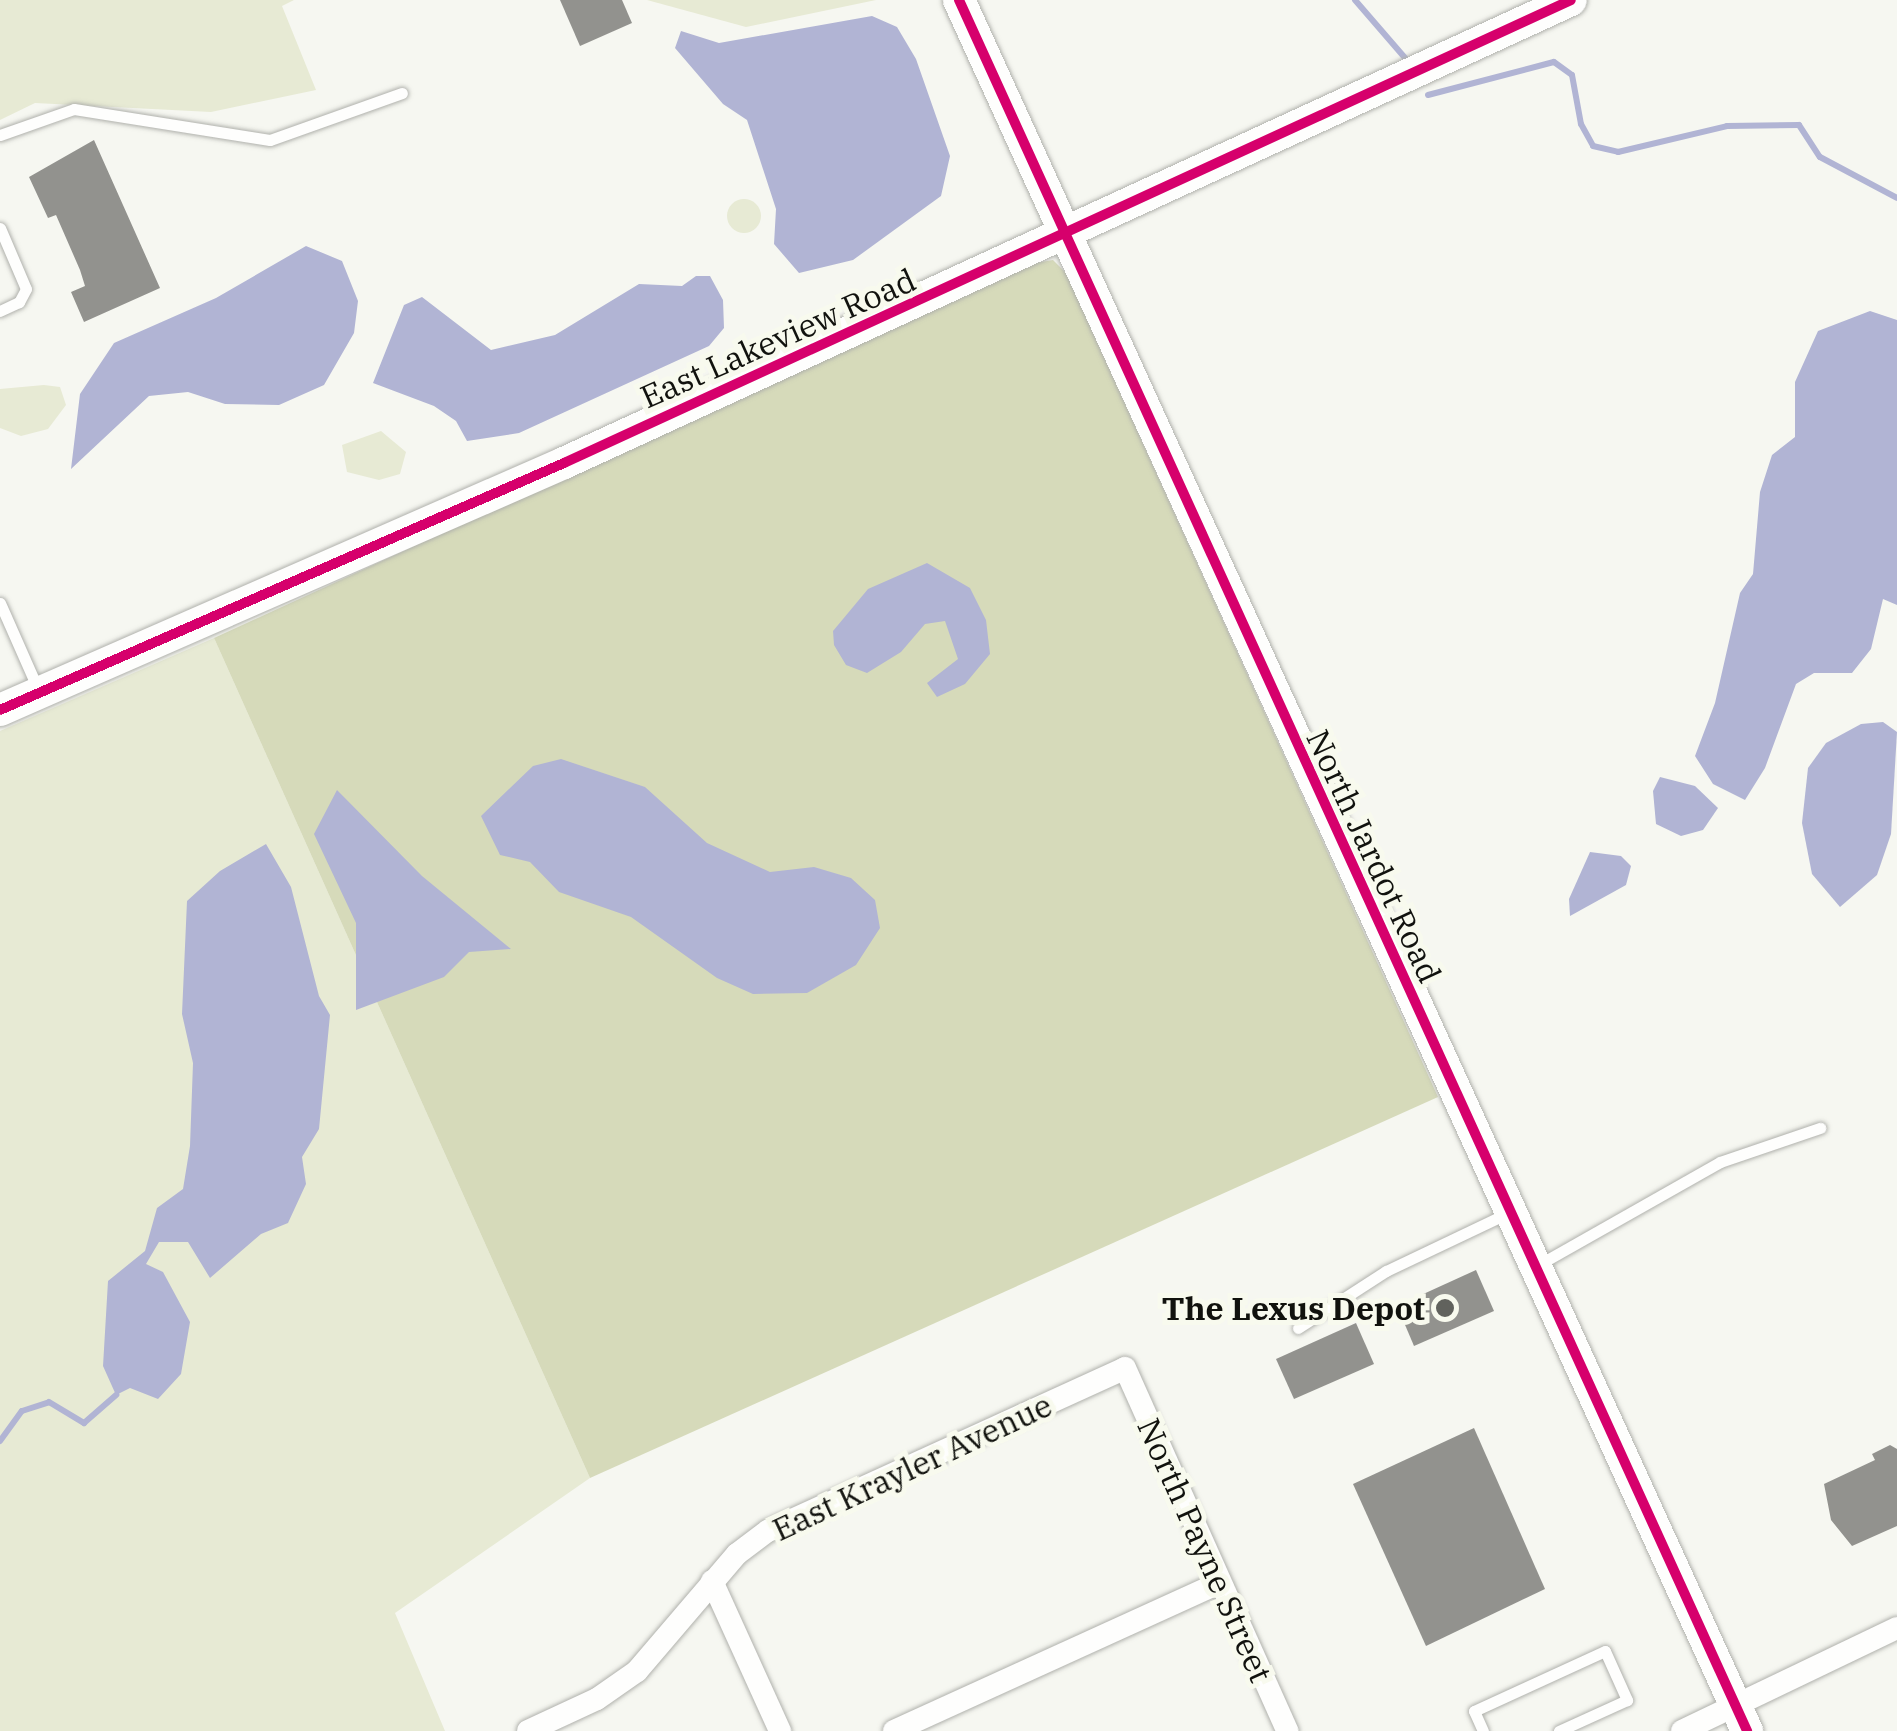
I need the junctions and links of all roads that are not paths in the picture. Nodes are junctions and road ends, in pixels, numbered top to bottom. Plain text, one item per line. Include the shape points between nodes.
1 (959, 0) edge
2 (1571, 0) edge
3 (402, 93) dead end
4 (0, 134) edge
5 (0, 228) edge
6 (1063, 236) junction
7 (0, 311) edge
8 (0, 603) edge
9 (40, 692) junction
10 (0, 710) edge
11 (1820, 1128) dead end
12 (1510, 1213) junction
13 (1534, 1267) junction
14 (1298, 1328) dead end
15 (1125, 1368) joint
16 (712, 1581) junction
17 (1219, 1583) junction
18 (1897, 1628) edge
19 (1741, 1719) edge
20 (528, 1731) edge
21 (780, 1731) edge
22 (894, 1731) edge
23 (1287, 1731) edge
24 (1483, 1731) edge
25 (1559, 1731) edge
26 (1682, 1731) edge

1 - 6 street, North Jardot Road
2 - 6 street, East Lakeview Road
3 - 4 lane via 270,140 74,109
5 - 7 lane via 26,289 20,302
6 - 9 street, East Lakeview Road
6 - 12 street, North Jardot Road
8 - 9 lane
9 - 10 street, East Lakeview Road
11 - 13 lane via 1720,1162
12 - 13 street, North Jardot Road
12 - 14 lane via 1386,1271
13 - 19 street, North Jardot Road
15 - 16 street, East Krayler Avenue via 768,1531
15 - 17 street, North Payne Street
16 - 20 street, East Krayler Avenue via 638,1670 598,1700
16 - 21 street
17 - 22 street
17 - 23 street, North Payne Street
18 - 19 street
19 - 26 street
24 - 25 lane via 1474,1711 1605,1651 1627,1700

